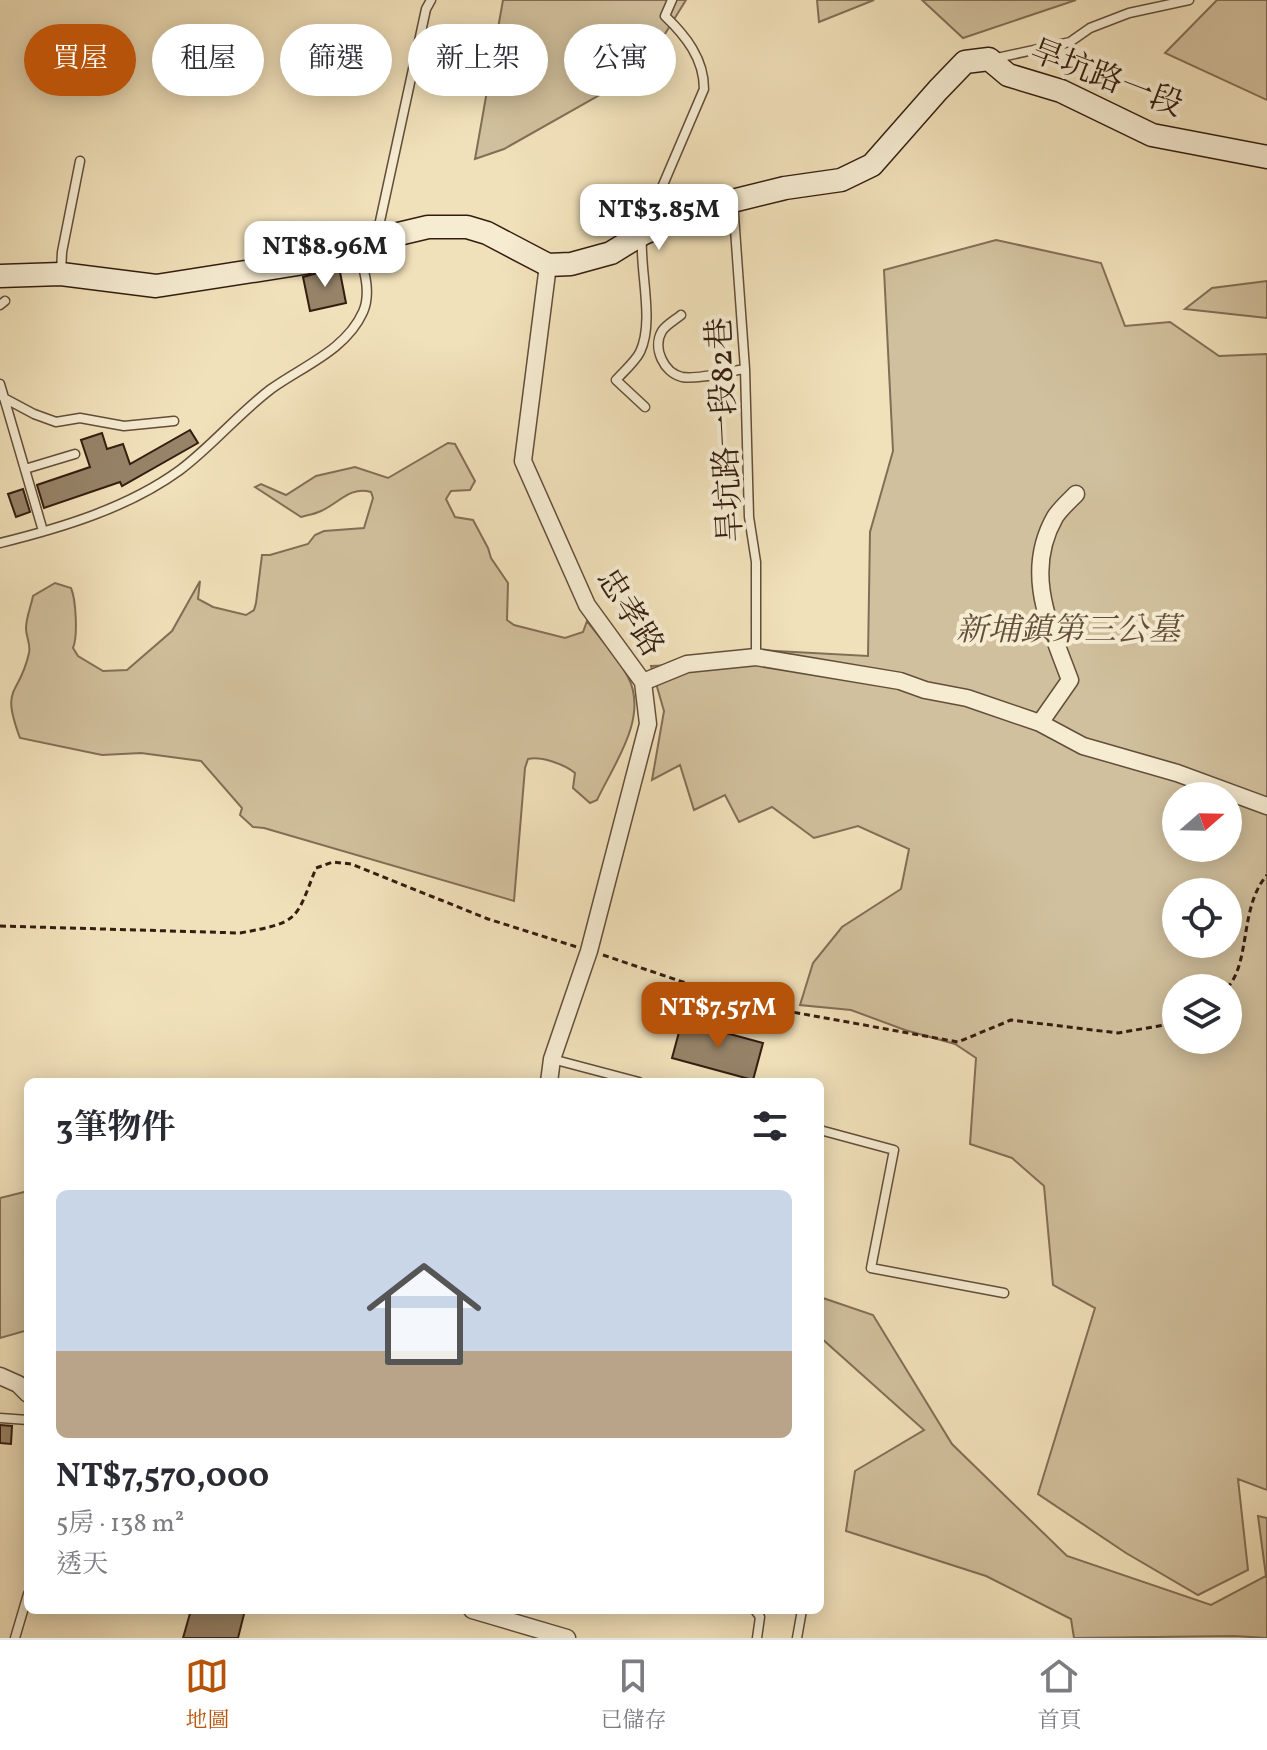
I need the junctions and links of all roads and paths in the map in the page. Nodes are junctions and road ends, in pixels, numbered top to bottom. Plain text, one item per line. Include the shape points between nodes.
1 (431, 0) edge
2 (672, 0) edge
3 (1189, 0) edge
4 (989, 59) junction
5 (1267, 157) edge
6 (80, 161) dead end
7 (733, 200) junction
8 (642, 234) junction
9 (367, 243) junction
10 (548, 265) junction
11 (61, 274) junction
12 (0, 276) edge
13 (681, 315) dead end
14 (745, 369) junction
15 (2, 392) edge
16 (645, 407) dead end
17 (174, 421) dead end
18 (75, 454) dead end
19 (25, 469) junction
20 (1076, 494) dead end
21 (43, 531) junction
22 (0, 543) edge
23 (756, 657) junction
24 (643, 682) junction
25 (1040, 723) junction
26 (1267, 806) edge
27 (1267, 875) edge
28 (1235, 974) edge
29 (552, 1059) junction
30 (550, 1078) edge
31 (624, 1078) edge
32 (824, 1131) edge
33 (1004, 1293) dead end
34 (0, 1376) edge
35 (24, 1390) edge
36 (0, 1418) edge
37 (24, 1420) edge
38 (24, 1608) edge
39 (486, 1614) edge
40 (758, 1614) edge
41 (801, 1614) edge
42 (15, 1638) edge
43 (567, 1638) edge
44 (757, 1638) edge
45 (797, 1638) edge

1 - 9 lane
2 - 8 lane via 665,16 695,53 704,72 704,89
3 - 4 lane via 1129,13 1070,42
4 - 5 street, 旱坑路一段 via 1008,75 1061,91 1152,135
4 - 7 street, 旱坑路一段 via 965,62 872,165 841,180
6 - 11 lane
7 - 8 street, 旱坑路一段
7 - 14 lane, 旱坑路一段82巷
8 - 10 street, 旱坑路一段 via 611,253
8 - 16 lane via 644,336 640,352 616,380
9 - 10 street via 428,227 467,227
9 - 11 street via 304,263 156,286
9 - 21 lane via 365,309 338,346 257,400 155,486 109,509
10 - 24 street, 忠孝路 via 523,461 587,605
11 - 12 street
13 - 14 lane via 662,331 658,344 671,372 684,377
14 - 23 lane, 旱坑路一段82巷
15 - 17 lane via 56,422 80,418 124,426
15 - 19 lane
18 - 19 lane
19 - 21 lane
20 - 25 street via 1055,517 1040,558 1040,599 1070,680
21 - 22 lane
23 - 24 street via 687,664
23 - 25 street via 900,681
24 - 29 street, 忠孝路 via 648,724 589,951
25 - 26 street via 1083,746
27 - 28 path via 1250,907
29 - 30 street, 忠孝路
29 - 31 lane
32 - 33 lane via 894,1150 871,1268
34 - 35 street
36 - 37 lane
38 - 42 lane
39 - 43 street
40 - 44 lane
41 - 45 lane

